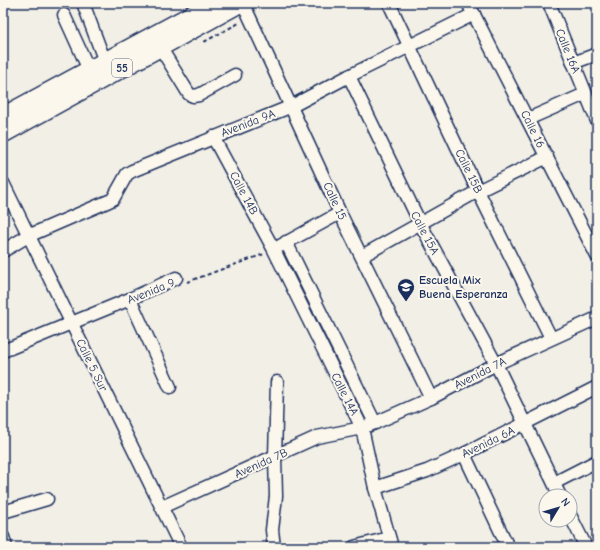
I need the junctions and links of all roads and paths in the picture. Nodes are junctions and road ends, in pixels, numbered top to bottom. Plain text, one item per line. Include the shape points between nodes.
1 (83, 3) edge
2 (213, 3) edge
3 (242, 3) edge
4 (390, 3) edge
5 (468, 3) edge
6 (549, 3) edge
7 (64, 14) dead end
8 (474, 14) junction
9 (410, 46) junction
10 (160, 47) junction
11 (597, 54) edge
12 (105, 62) junction
13 (572, 63) junction
14 (89, 70) junction
15 (236, 75) dead end
16 (349, 76) junction
17 (585, 94) junction
18 (292, 106) junction
19 (3, 116) edge
20 (528, 119) junction
21 (597, 121) edge
22 (3, 134) edge
23 (214, 137) junction
24 (547, 157) junction
25 (3, 184) edge
26 (478, 191) junction
27 (340, 213) junction
28 (420, 223) junction
29 (28, 236) junction
30 (286, 242) junction
31 (274, 250) junction
32 (3, 251) edge
33 (362, 256) junction
34 (597, 256) edge
35 (176, 278) joint
36 (130, 299) junction
37 (597, 318) edge
38 (71, 322) junction
39 (551, 338) junction
40 (3, 351) edge
41 (496, 364) junction
42 (277, 382) dead end
43 (170, 387) dead end
44 (597, 387) edge
45 (431, 398) junction
46 (374, 424) junction
47 (524, 424) junction
48 (362, 428) junction
49 (464, 454) junction
50 (275, 457) junction
51 (597, 461) edge
52 (554, 483) junction
53 (375, 488) junction
54 (556, 488) edge
55 (47, 499) dead end
56 (162, 507) junction
57 (3, 512) edge
58 (576, 528) edge
59 (3, 537) edge
60 (390, 543) edge
61 (6, 547) edge
62 (181, 547) edge
63 (274, 547) edge
64 (354, 547) edge
65 (508, 547) edge
66 (586, 547) edge

1 - 12 street
2 - 12 highway, 55
3 - 10 highway, 55
3 - 18 street, Calle 15
4 - 9 street, Calle 15B
5 - 8 street, Calle 16
6 - 13 street, Calle 16A
7 - 14 street
8 - 9 street, Avenida 9A
8 - 20 street, Calle 16
9 - 16 street, Avenida 9A
9 - 26 street, Calle 15B
10 - 15 street via 189,94 193,96
10 - 22 highway, 55
11 - 13 street
12 - 14 highway, 55
13 - 17 street, Calle 16A
14 - 19 highway, 55
16 - 18 street, Avenida 9A
16 - 28 street, Calle 15A
17 - 20 street
17 - 21 street, Calle 16A
18 - 23 street, Avenida 9A
18 - 27 street, Calle 15
20 - 24 street, Calle 16
23 - 29 street, Avenida 9A via 132,171 127,174 113,199
23 - 31 street, Calle 14B
24 - 26 street
24 - 34 street, Calle 16
25 - 29 street, Calle 5 Sur
26 - 28 street
26 - 39 street, Calle 15B
27 - 30 street
27 - 33 street, Calle 15
28 - 33 street
28 - 41 street, Calle 15A
29 - 32 street, Avenida 9A
29 - 38 street, Calle 5 Sur
30 - 31 street
30 - 46 street, Calle 14A
31 - 35 path, Avenida 9 via 188,282
31 - 48 street, Calle 14A
33 - 45 street, Calle 15
35 - 36 street, Avenida 9
36 - 38 street, Avenida 9
36 - 43 street
37 - 39 street, Avenida 7A
38 - 40 street, Avenida 9
38 - 56 street, Calle 5 Sur
39 - 41 street, Avenida 7A
41 - 45 street, Avenida 7A
41 - 47 street, Calle 15A
42 - 50 street
44 - 47 street, Avenida 6A
45 - 46 street, Avenida 7A
46 - 48 street, Avenida 7A
47 - 49 street, Avenida 6A
47 - 52 street, Calle 15A
48 - 50 street, Avenida 7B via 317,437
48 - 53 street, Calle 14A
49 - 53 street, Avenida 6A via 427,471
49 - 65 street
50 - 56 street, Avenida 7B
50 - 63 street via 276,496 272,530
51 - 52 street
52 - 54 street, Calle 15A
53 - 60 street, Calle 14A
55 - 57 street
56 - 62 street, Calle 5 Sur
58 - 66 street
59 - 61 street
60 - 64 street

